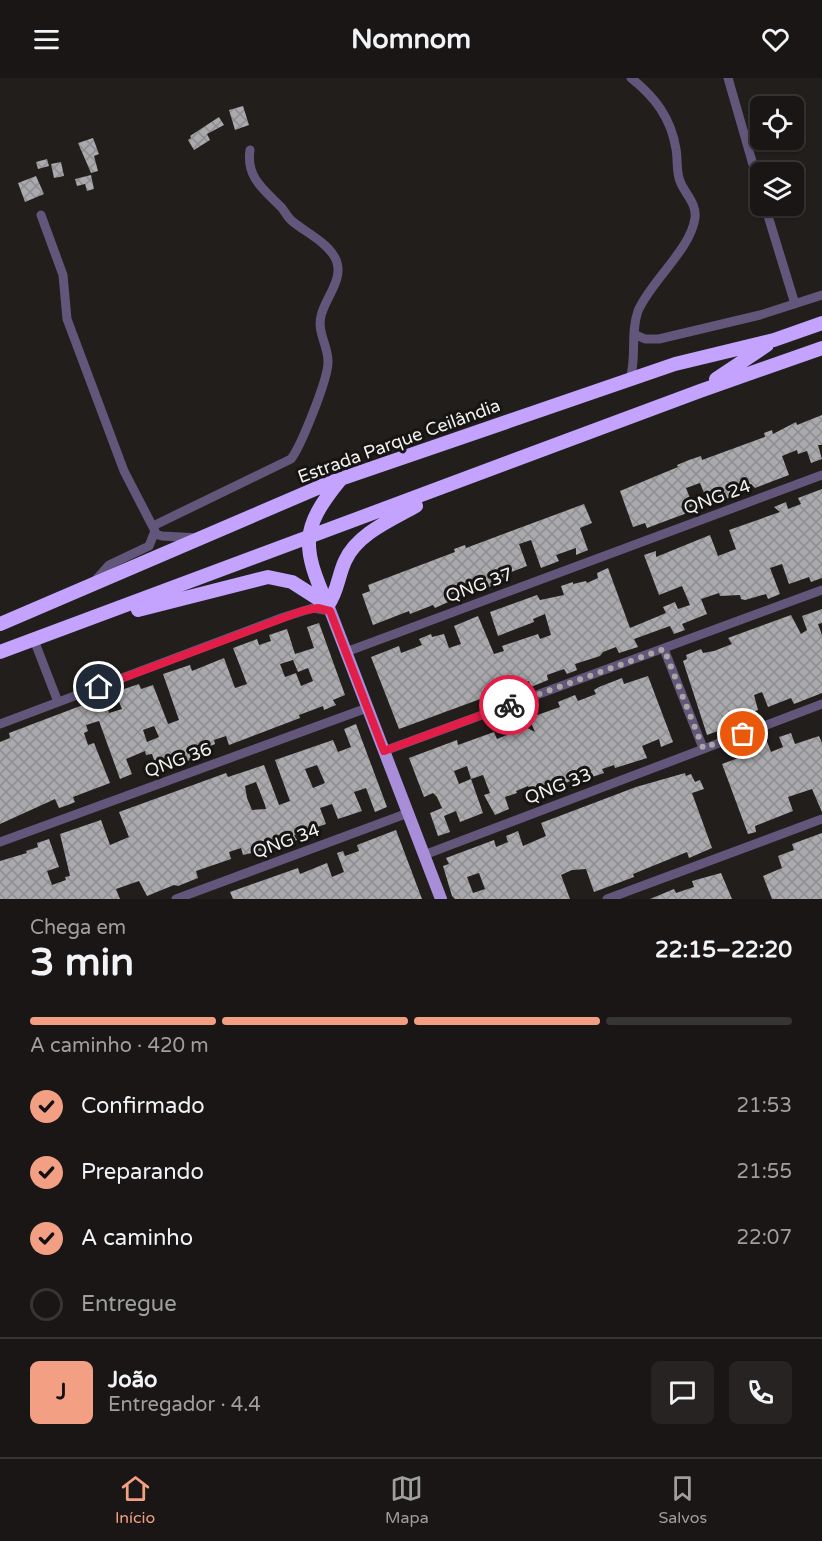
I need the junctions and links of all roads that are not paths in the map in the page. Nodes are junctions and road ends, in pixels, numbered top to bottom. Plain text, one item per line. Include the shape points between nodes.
1 (631, 78) edge
2 (728, 78) edge
3 (250, 150) dead end
4 (752, 162) edge
5 (41, 214) dead end
6 (768, 216) edge
7 (822, 295) edge
8 (795, 304) junction
9 (822, 323) edge
10 (634, 334) junction
11 (774, 340) junction
12 (822, 348) edge
13 (630, 379) junction
14 (700, 391) junction
15 (822, 475) edge
16 (341, 479) junction
17 (449, 487) junction
18 (154, 530) junction
19 (200, 538) junction
20 (308, 539) junction
21 (623, 549) joint
22 (93, 584) junction
23 (822, 590) edge
24 (329, 608) junction
25 (0, 624) edge
26 (60, 631) junction
27 (34, 640) junction
28 (664, 649) junction
29 (0, 652) edge
30 (346, 652) junction
31 (58, 702) junction
32 (822, 704) edge
33 (367, 708) junction
34 (0, 724) edge
35 (703, 748) junction
36 (384, 751) junction
37 (408, 813) junction
38 (822, 819) edge
39 (0, 843) edge
40 (424, 855) junction
41 (176, 899) edge
42 (441, 899) edge
43 (607, 899) edge

1 - 10 street via 646,90 667,118 676,146 677,174 694,207 695,218 679,250 639,309
2 - 4 street
3 - 18 street via 249,165 261,189 335,258 338,275 320,323 328,369 291,459
5 - 18 street via 63,274 67,319 127,478
6 - 8 street
7 - 8 street
8 - 10 street via 659,339
9 - 11 highway, Estrada Parque Ceilândia
10 - 13 street
11 - 13 highway, Estrada Parque Ceilândia via 675,363
11 - 14 highway
12 - 14 highway
13 - 16 highway, Estrada Parque Ceilândia
14 - 17 highway
15 - 21 street, QNG 24
16 - 19 highway, Estrada Parque Ceilândia
16 - 20 highway via 314,516
17 - 20 highway
17 - 24 highway via 362,539 346,558
18 - 19 street via 162,536
18 - 22 street via 149,546 109,565
19 - 22 highway, Estrada Parque Ceilândia
20 - 24 highway
20 - 26 highway
21 - 30 street, QNG 37
22 - 25 highway, Estrada Parque Ceilândia
23 - 28 street
24 - 26 highway via 292,582 267,577
24 - 30 main road
24 - 31 street via 293,614
26 - 27 highway
27 - 29 highway
27 - 31 street
28 - 35 street
28 - 36 street
30 - 33 main road
31 - 34 street
32 - 35 street, QNG 33
33 - 36 main road
33 - 39 street, QNG 36
35 - 40 street, QNG 33
36 - 37 main road
37 - 40 main road
37 - 41 street, QNG 34
38 - 43 street
40 - 42 main road

